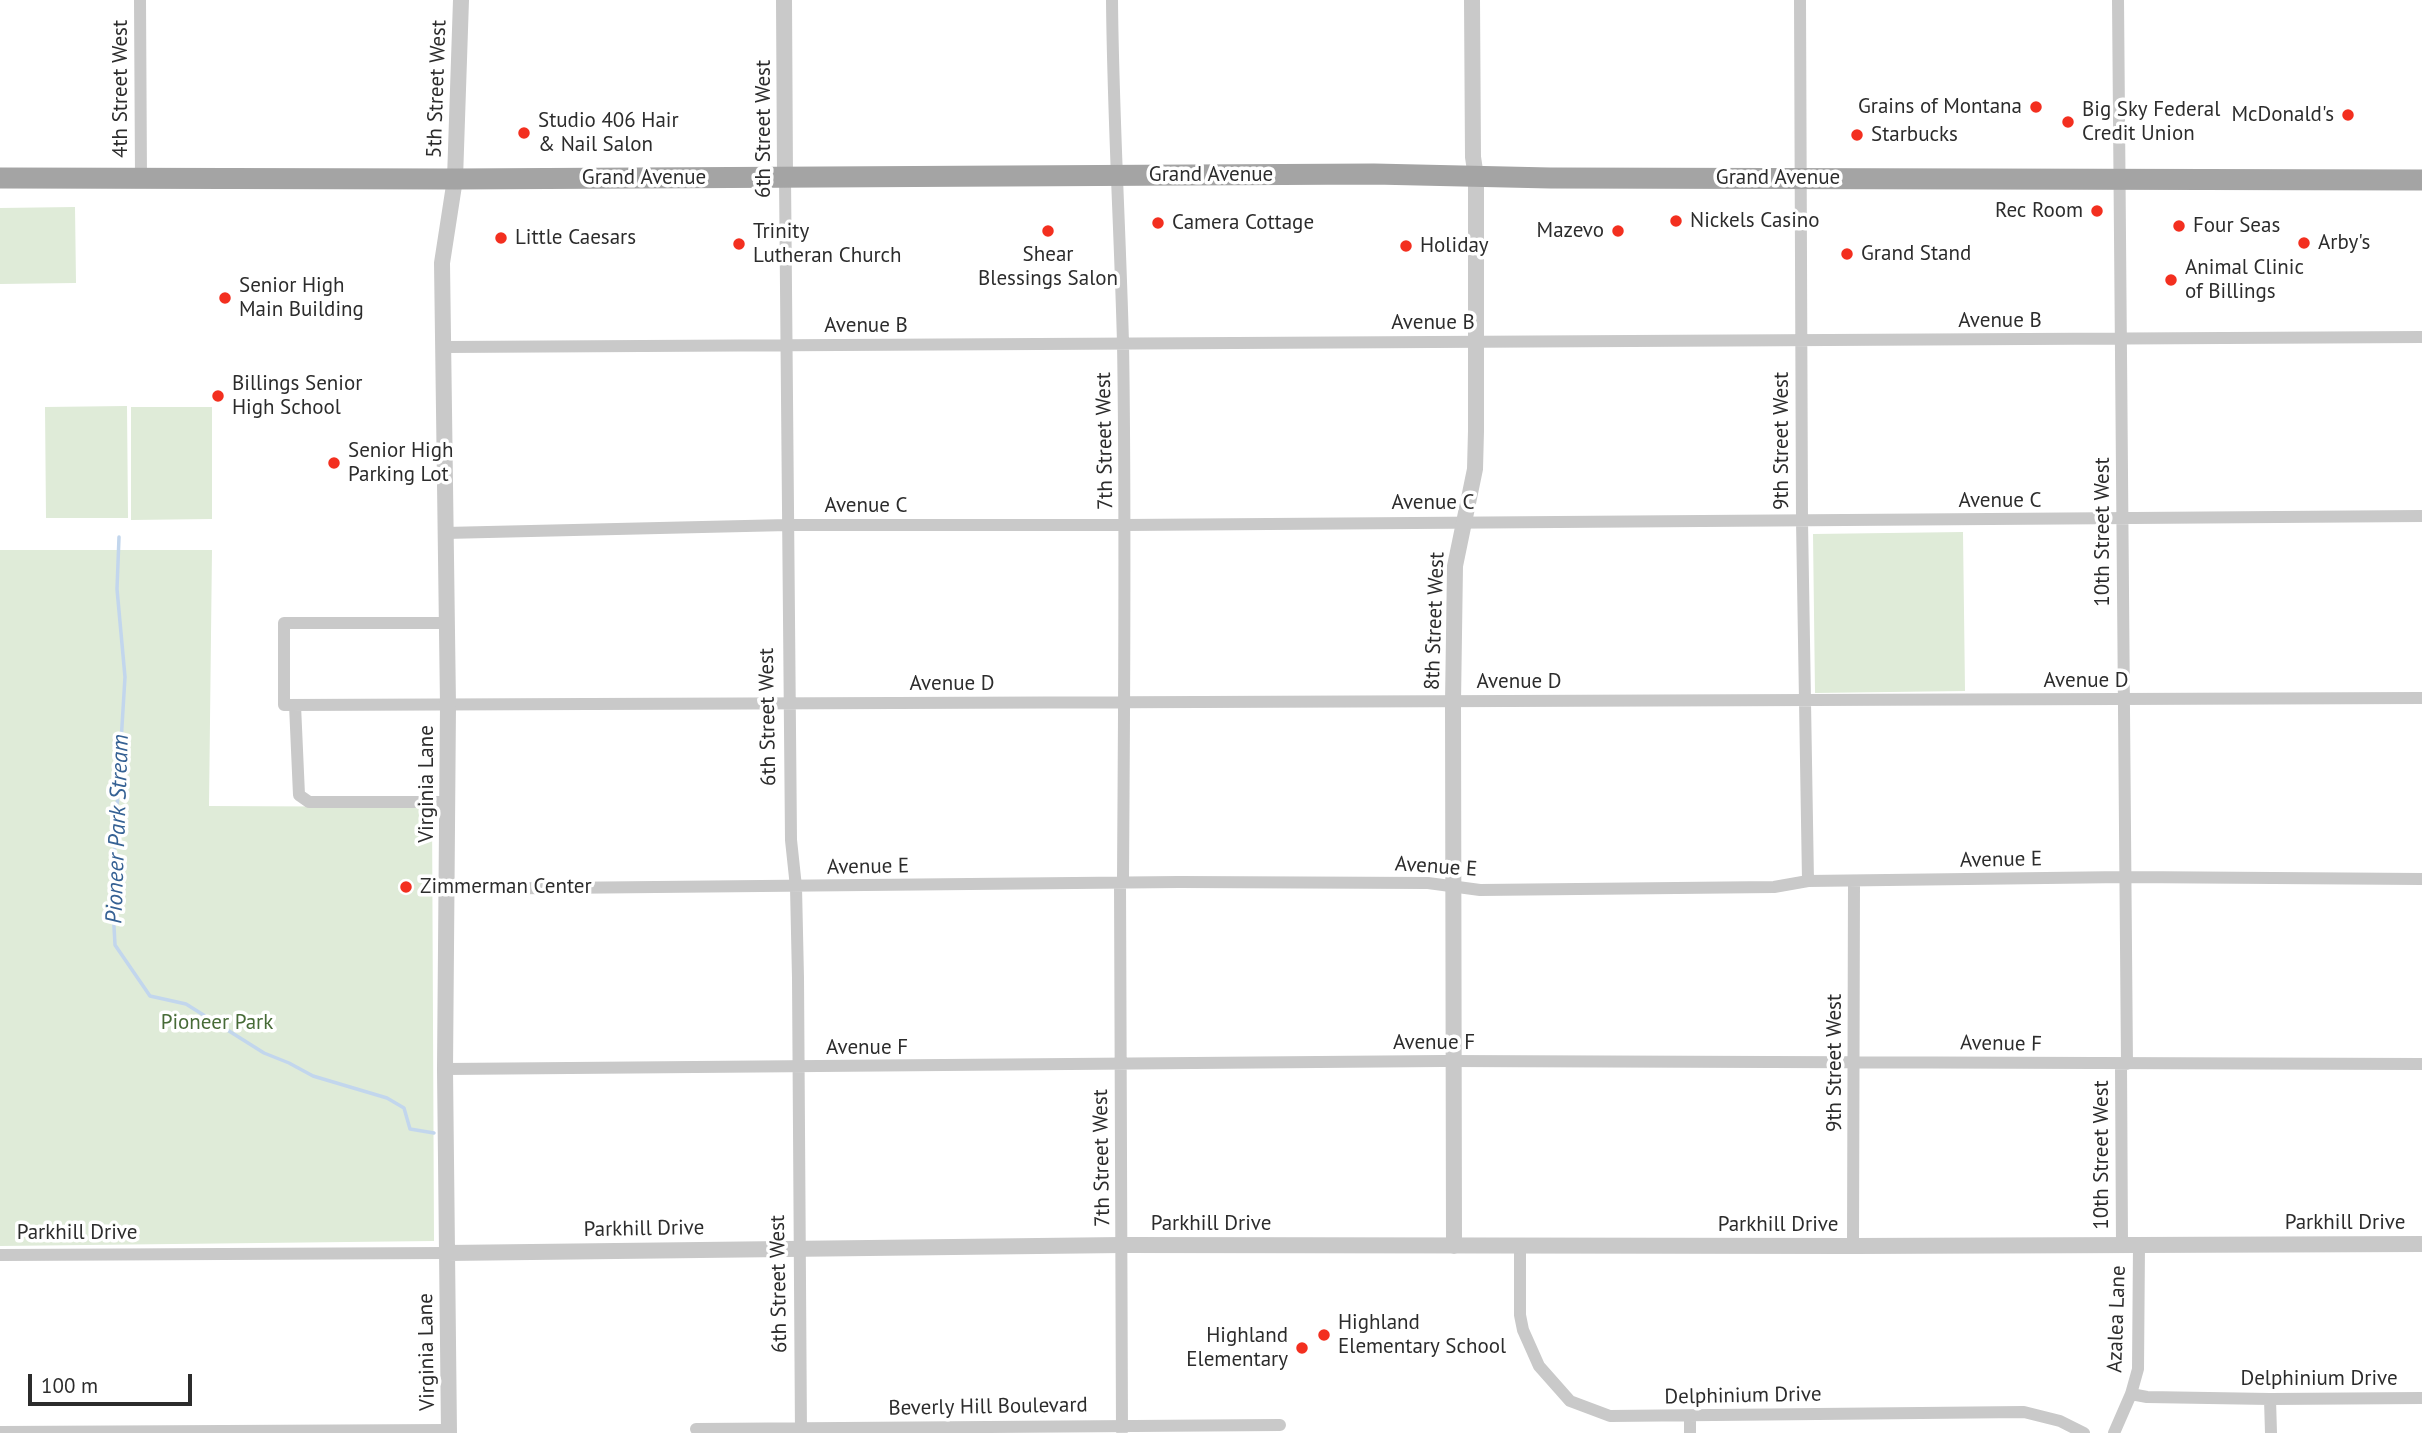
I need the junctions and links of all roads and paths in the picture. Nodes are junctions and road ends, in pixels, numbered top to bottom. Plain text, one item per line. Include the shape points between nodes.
1 (140, 0) edge
2 (461, 0) edge
3 (784, 0) edge
4 (1112, 0) edge
5 (1472, 0) edge
6 (1800, 0) edge
7 (2118, 0) edge
8 (1117, 176) junction
9 (0, 177) edge
10 (141, 177) junction
11 (785, 177) junction
12 (1476, 177) junction
13 (1802, 178) junction
14 (2120, 178) junction
15 (455, 179) junction
16 (2422, 180) edge
17 (2422, 337) edge
18 (2121, 339) junction
19 (1801, 341) junction
20 (1476, 342) junction
21 (1123, 343) junction
22 (787, 346) junction
23 (444, 347) junction
24 (2422, 516) edge
25 (2122, 519) junction
26 (1801, 521) junction
27 (1463, 522) junction
28 (788, 525) junction
29 (1125, 525) junction
30 (445, 533) junction
31 (447, 622) junction
32 (2422, 698) edge
33 (2124, 700) junction
34 (1453, 702) junction
35 (1805, 702) junction
36 (1124, 703) junction
37 (789, 704) junction
38 (289, 705) junction
39 (448, 705) junction
40 (448, 802) junction
41 (2125, 877) junction
42 (2422, 879) edge
43 (1808, 881) junction
44 (1854, 881) junction
45 (1122, 882) junction
46 (796, 887) junction
47 (1454, 887) junction
48 (447, 889) junction
49 (1454, 1061) junction
50 (1854, 1062) junction
51 (2124, 1064) junction
52 (2422, 1064) edge
53 (1119, 1065) junction
54 (799, 1068) junction
55 (445, 1069) junction
56 (2422, 1244) edge
57 (1122, 1245) junction
58 (2122, 1245) junction
59 (2139, 1245) junction
60 (1454, 1246) junction
61 (1853, 1246) junction
62 (1520, 1247) junction
63 (800, 1248) junction
64 (447, 1253) junction
65 (0, 1255) edge
66 (2132, 1394) junction
67 (2422, 1398) edge
68 (2270, 1399) junction
69 (1690, 1416) junction
70 (1279, 1425) dead end
71 (696, 1429) dead end
72 (1122, 1429) edge
73 (449, 1431) edge
74 (801, 1431) edge
75 (0, 1432) edge
76 (26, 1432) edge
77 (167, 1432) edge
78 (304, 1432) edge
79 (1690, 1433) edge
80 (2084, 1433) edge
81 (2115, 1433) edge
82 (2271, 1433) edge

1 - 10 street, 4th Street West
2 - 15 street, 5th Street West
3 - 11 street, 6th Street West
4 - 8 street, 7th Street West
5 - 12 street, 8th Street West
6 - 13 street, 9th Street West
7 - 14 street, 10th Street West
8 - 11 main road, Grand Avenue
8 - 12 main road, Grand Avenue
8 - 21 street, 7th Street West
9 - 10 main road, Grand Avenue
10 - 15 main road, Grand Avenue
11 - 15 main road, Grand Avenue
11 - 22 street, 6th Street West
12 - 13 main road, Grand Avenue
12 - 20 street, 8th Street West
13 - 14 main road, Grand Avenue
13 - 19 street, 9th Street West
14 - 16 main road, Grand Avenue
14 - 18 street, 10th Street West
15 - 23 street, Virginia Lane via 442,263
17 - 18 street, Avenue B
18 - 19 street, Avenue B
18 - 25 street, 10th Street West
19 - 20 street, Avenue B
19 - 26 street, 9th Street West
20 - 21 street, Avenue B
20 - 27 street, 8th Street West via 1475,469
21 - 22 street, Avenue B
21 - 29 street, 7th Street West
22 - 23 street, Avenue B
22 - 28 street, 6th Street West
23 - 30 street, Virginia Lane
24 - 25 street, Avenue C
25 - 26 street, Avenue C
25 - 33 street, 10th Street West
26 - 27 street, Avenue C
26 - 35 street, 9th Street West
27 - 29 street, Avenue C
27 - 34 street, 8th Street West via 1455,566
28 - 29 street, Avenue C
28 - 30 street, Avenue C
28 - 37 street, 6th Street West
29 - 36 street, 7th Street West
30 - 31 street, Virginia Lane
31 - 38 street via 284,623
31 - 39 street, Virginia Lane
32 - 33 street, Avenue D
33 - 35 street, Avenue D
33 - 41 street, 10th Street West
34 - 35 street, Avenue D
34 - 36 street, Avenue D
34 - 47 street, 8th Street West
35 - 43 street, 9th Street West
36 - 37 street, Avenue D
36 - 45 street, 7th Street West
37 - 39 street, Avenue D
37 - 46 street, 6th Street West
38 - 39 street, Avenue D
38 - 40 street via 299,795 309,802
39 - 40 street, Virginia Lane
40 - 48 street, Virginia Lane
41 - 42 street, Avenue E
41 - 44 street, Avenue E
41 - 51 street, 10th Street West
43 - 44 street, Avenue E
43 - 47 street, Avenue E via 1774,887
44 - 50 street, 9th Street West
45 - 46 street, Avenue E
45 - 47 street, Avenue E via 1428,883
45 - 53 street, 7th Street West
46 - 48 street, Avenue E
46 - 54 street, 6th Street West
47 - 49 street, 8th Street West
48 - 55 street, Virginia Lane
49 - 50 street, Avenue F
49 - 53 street, Avenue F
49 - 60 street, 8th Street West
50 - 51 street, Avenue F
50 - 61 street, 9th Street West
51 - 52 street, Avenue F
51 - 58 street, 10th Street West
53 - 54 street, Avenue F
53 - 57 street, 7th Street West
54 - 55 street, Avenue F
54 - 63 street, 6th Street West
55 - 64 street, Virginia Lane
56 - 59 street, Parkhill Drive
57 - 60 street, Parkhill Drive
57 - 63 street, Parkhill Drive
57 - 72 street, 7th Street West
58 - 59 street, Parkhill Drive
58 - 61 street, Parkhill Drive
59 - 66 street, Azalea Lane via 2138,1369
60 - 62 street, Parkhill Drive
61 - 62 street, Parkhill Drive
62 - 69 street, Delphinium Drive via 1523,1330 1539,1366 1570,1401 1610,1416
63 - 64 street, Parkhill Drive
63 - 74 street, 6th Street West
64 - 65 street, Parkhill Drive
64 - 73 street, Virginia Lane
66 - 68 street, Delphinium Drive
66 - 81 street, Azalea Lane
67 - 68 street, Delphinium Drive
68 - 82 street
69 - 79 street
69 - 80 street, Delphinium Drive via 2024,1412
70 - 72 street, Beverly Hill Boulevard
71 - 74 street, Beverly Hill Boulevard
72 - 74 street, Beverly Hill Boulevard
73 - 78 street
75 - 76 street
76 - 77 street
77 - 78 street

